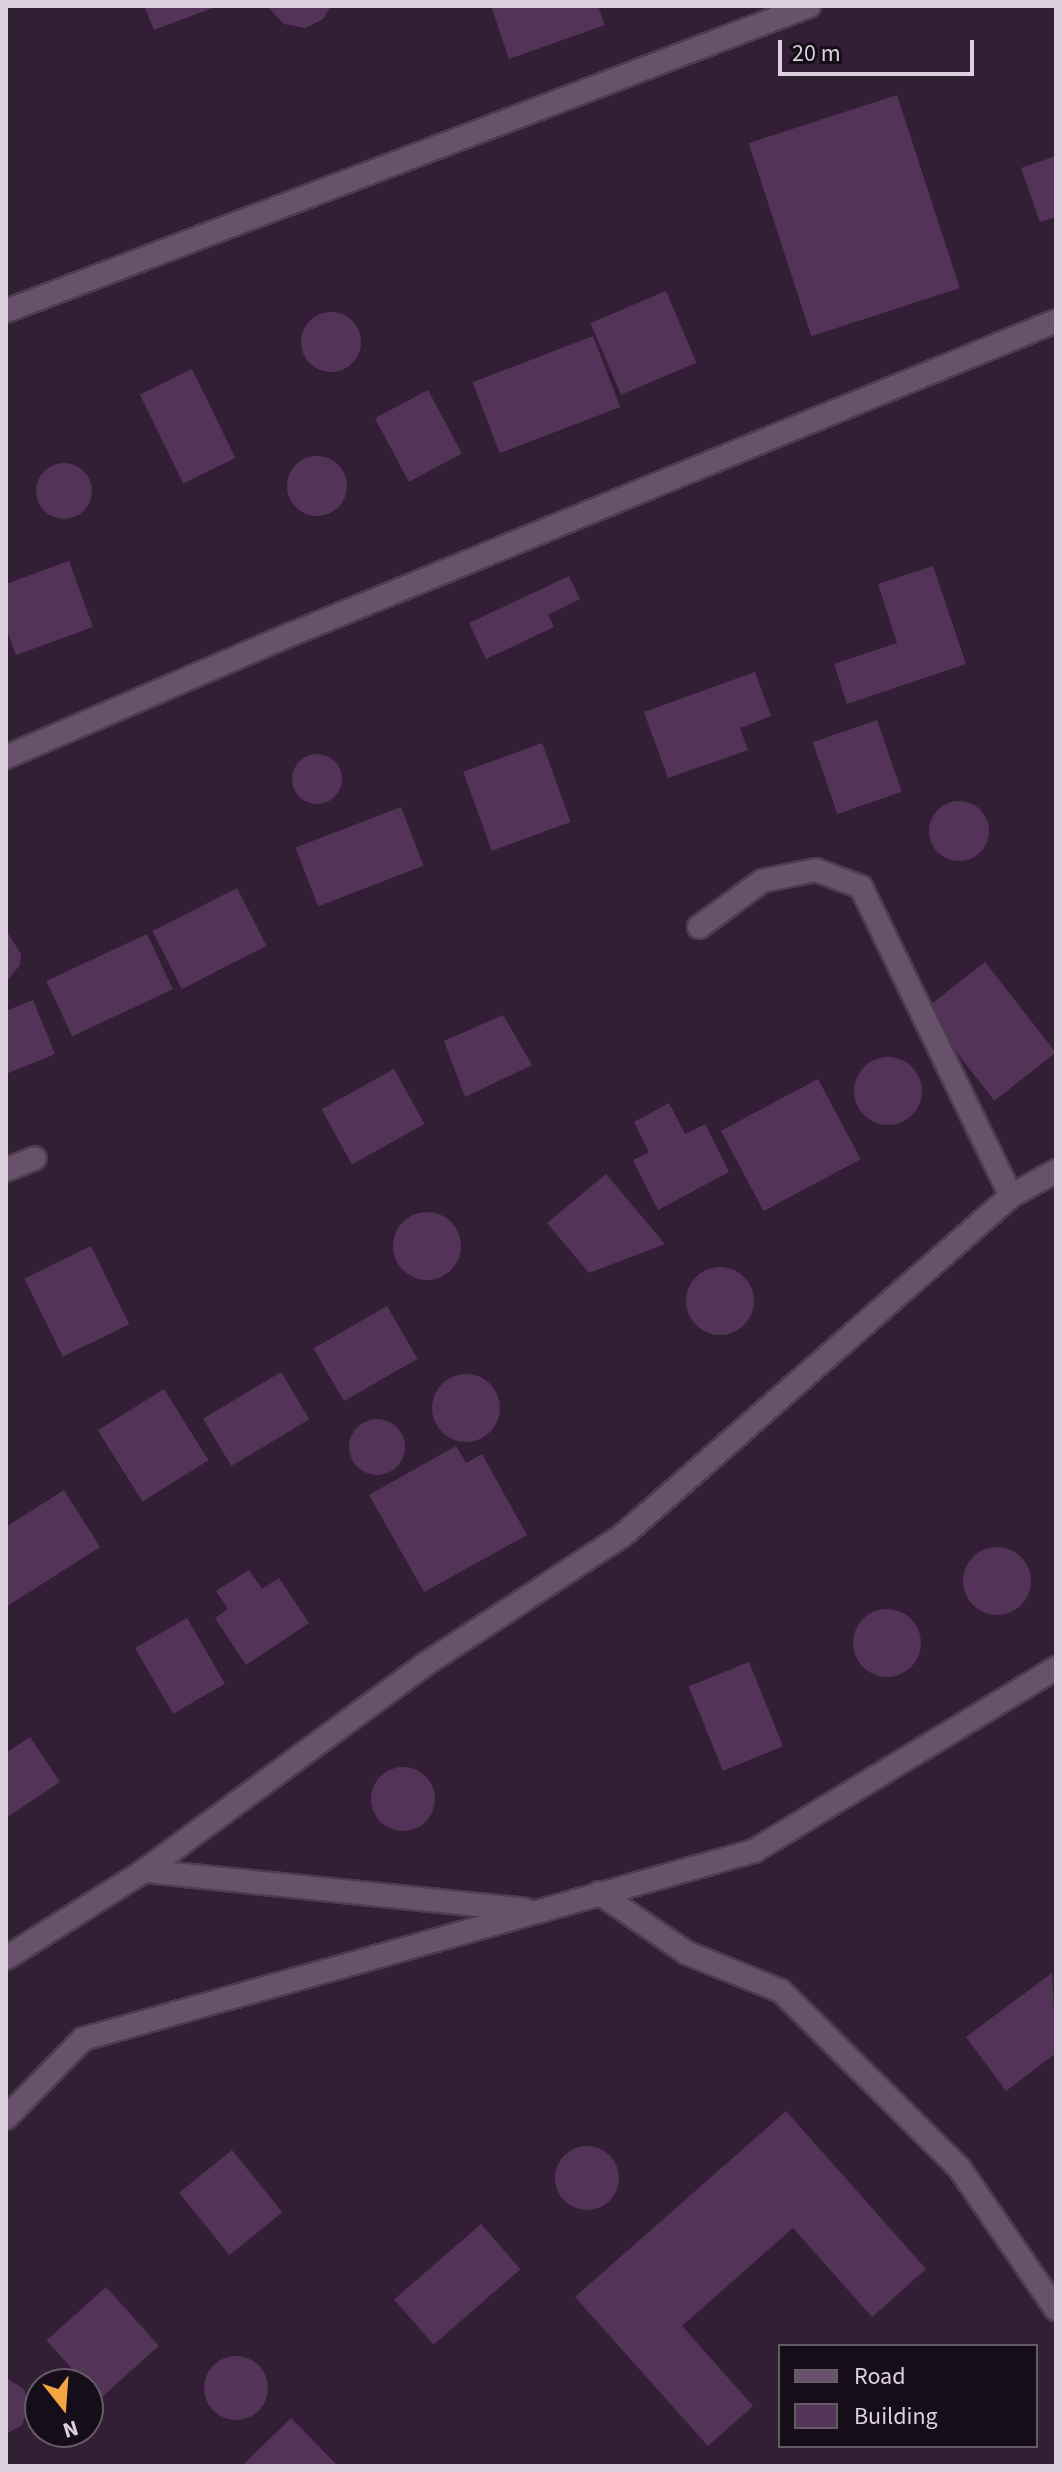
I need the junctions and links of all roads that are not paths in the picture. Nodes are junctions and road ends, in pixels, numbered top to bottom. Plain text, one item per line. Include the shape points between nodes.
1 (809, 6) edge
2 (6, 311) edge
3 (1056, 321) edge
4 (6, 757) edge
5 (699, 927) dead end
6 (35, 1158) dead end
7 (6, 1170) edge
8 (1056, 1171) edge
9 (1011, 1196) junction
10 (1056, 1668) edge
11 (144, 1871) junction
12 (599, 1893) junction
13 (536, 1911) junction
14 (6, 1958) edge
15 (6, 2118) edge
16 (1056, 2309) edge

1 - 2 street
3 - 4 street
5 - 9 street via 762,881 816,870 861,887
6 - 7 street
8 - 9 street
9 - 11 street via 622,1536 424,1665
10 - 12 street via 754,1851
11 - 13 street
11 - 14 street
12 - 13 street
12 - 16 street via 687,1953 781,1991 960,2169
13 - 15 street via 83,2039

